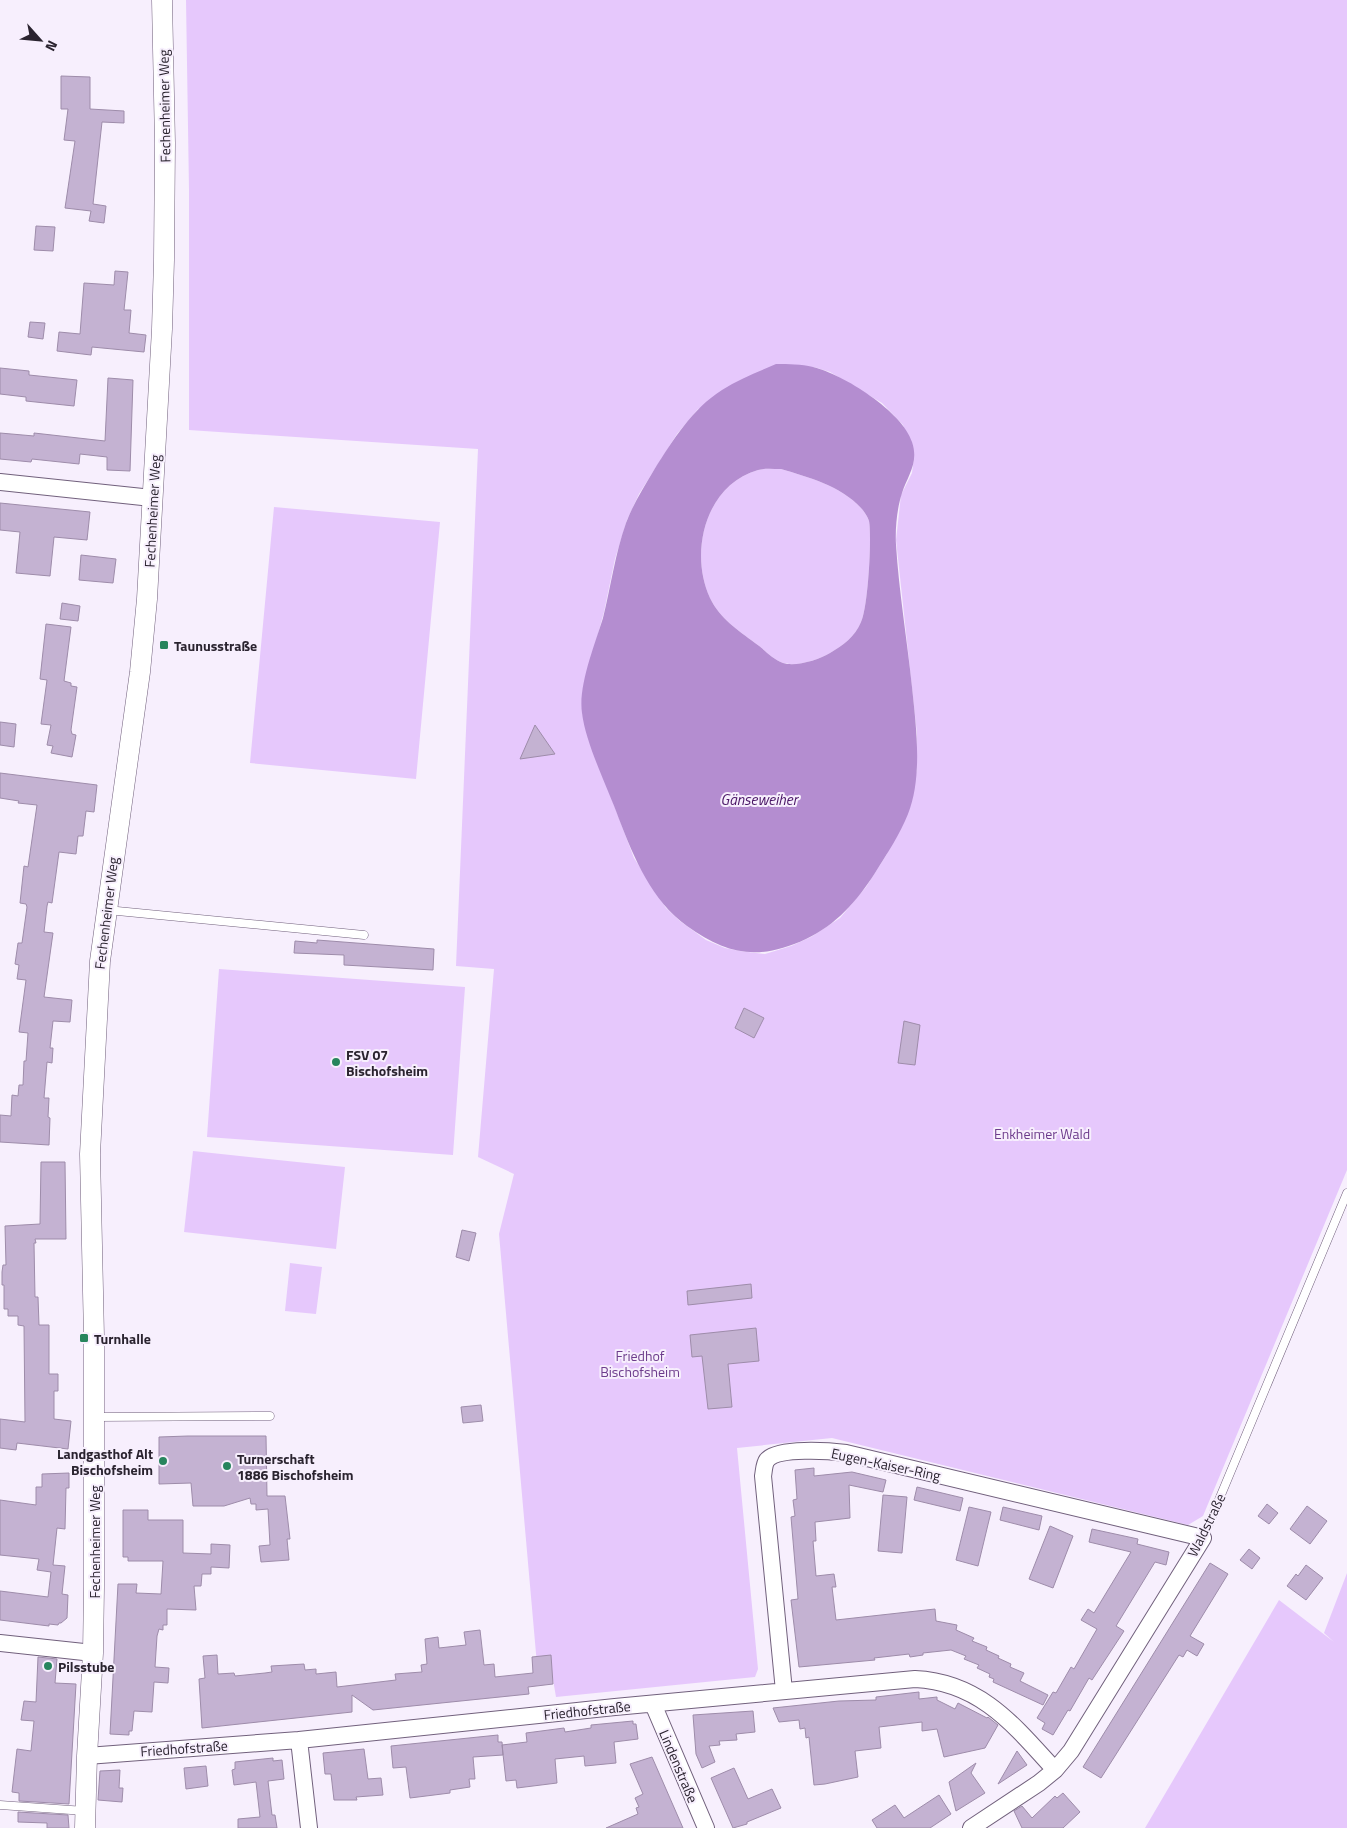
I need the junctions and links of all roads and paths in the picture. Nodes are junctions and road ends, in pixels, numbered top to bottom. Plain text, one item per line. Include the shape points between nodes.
1 (162, 0) edge
2 (0, 482) edge
3 (152, 498) junction
4 (106, 910) junction
5 (364, 935) dead end
6 (1347, 1193) edge
7 (270, 1416) dead end
8 (94, 1417) junction
9 (1203, 1538) junction
10 (0, 1643) edge
11 (94, 1653) junction
12 (784, 1691) junction
13 (653, 1704) junction
14 (299, 1740) junction
15 (87, 1756) junction
16 (1055, 1770) junction
17 (0, 1805) edge
18 (85, 1820) edge
19 (309, 1828) edge
20 (706, 1828) edge
21 (971, 1828) edge

1 - 3 street, Fechenheimer Weg via 164,251
2 - 3 street
3 - 4 street, Fechenheimer Weg via 140,672
4 - 5 lane
4 - 8 street, Fechenheimer Weg via 96,1004 90,1154
6 - 9 lane, Waldstraße
7 - 8 lane
8 - 11 street, Fechenheimer Weg
9 - 12 street, Eugen-Kaiser-Ring via 846,1453 812,1451 774,1455 767,1461 763,1476
9 - 16 street, Waldstraße via 1071,1751
10 - 11 street
11 - 15 street, Fechenheimer Weg
12 - 13 street, Friedhofstraße
12 - 16 street, Friedhofstraße via 915,1679 950,1685 975,1695 1001,1713
13 - 14 street, Friedhofstraße
13 - 20 street, Lindenstraße
14 - 15 street, Friedhofstraße
14 - 19 street
15 - 18 street, Fechenheimer Weg
16 - 21 street, Waldstraße
17 - 18 lane

